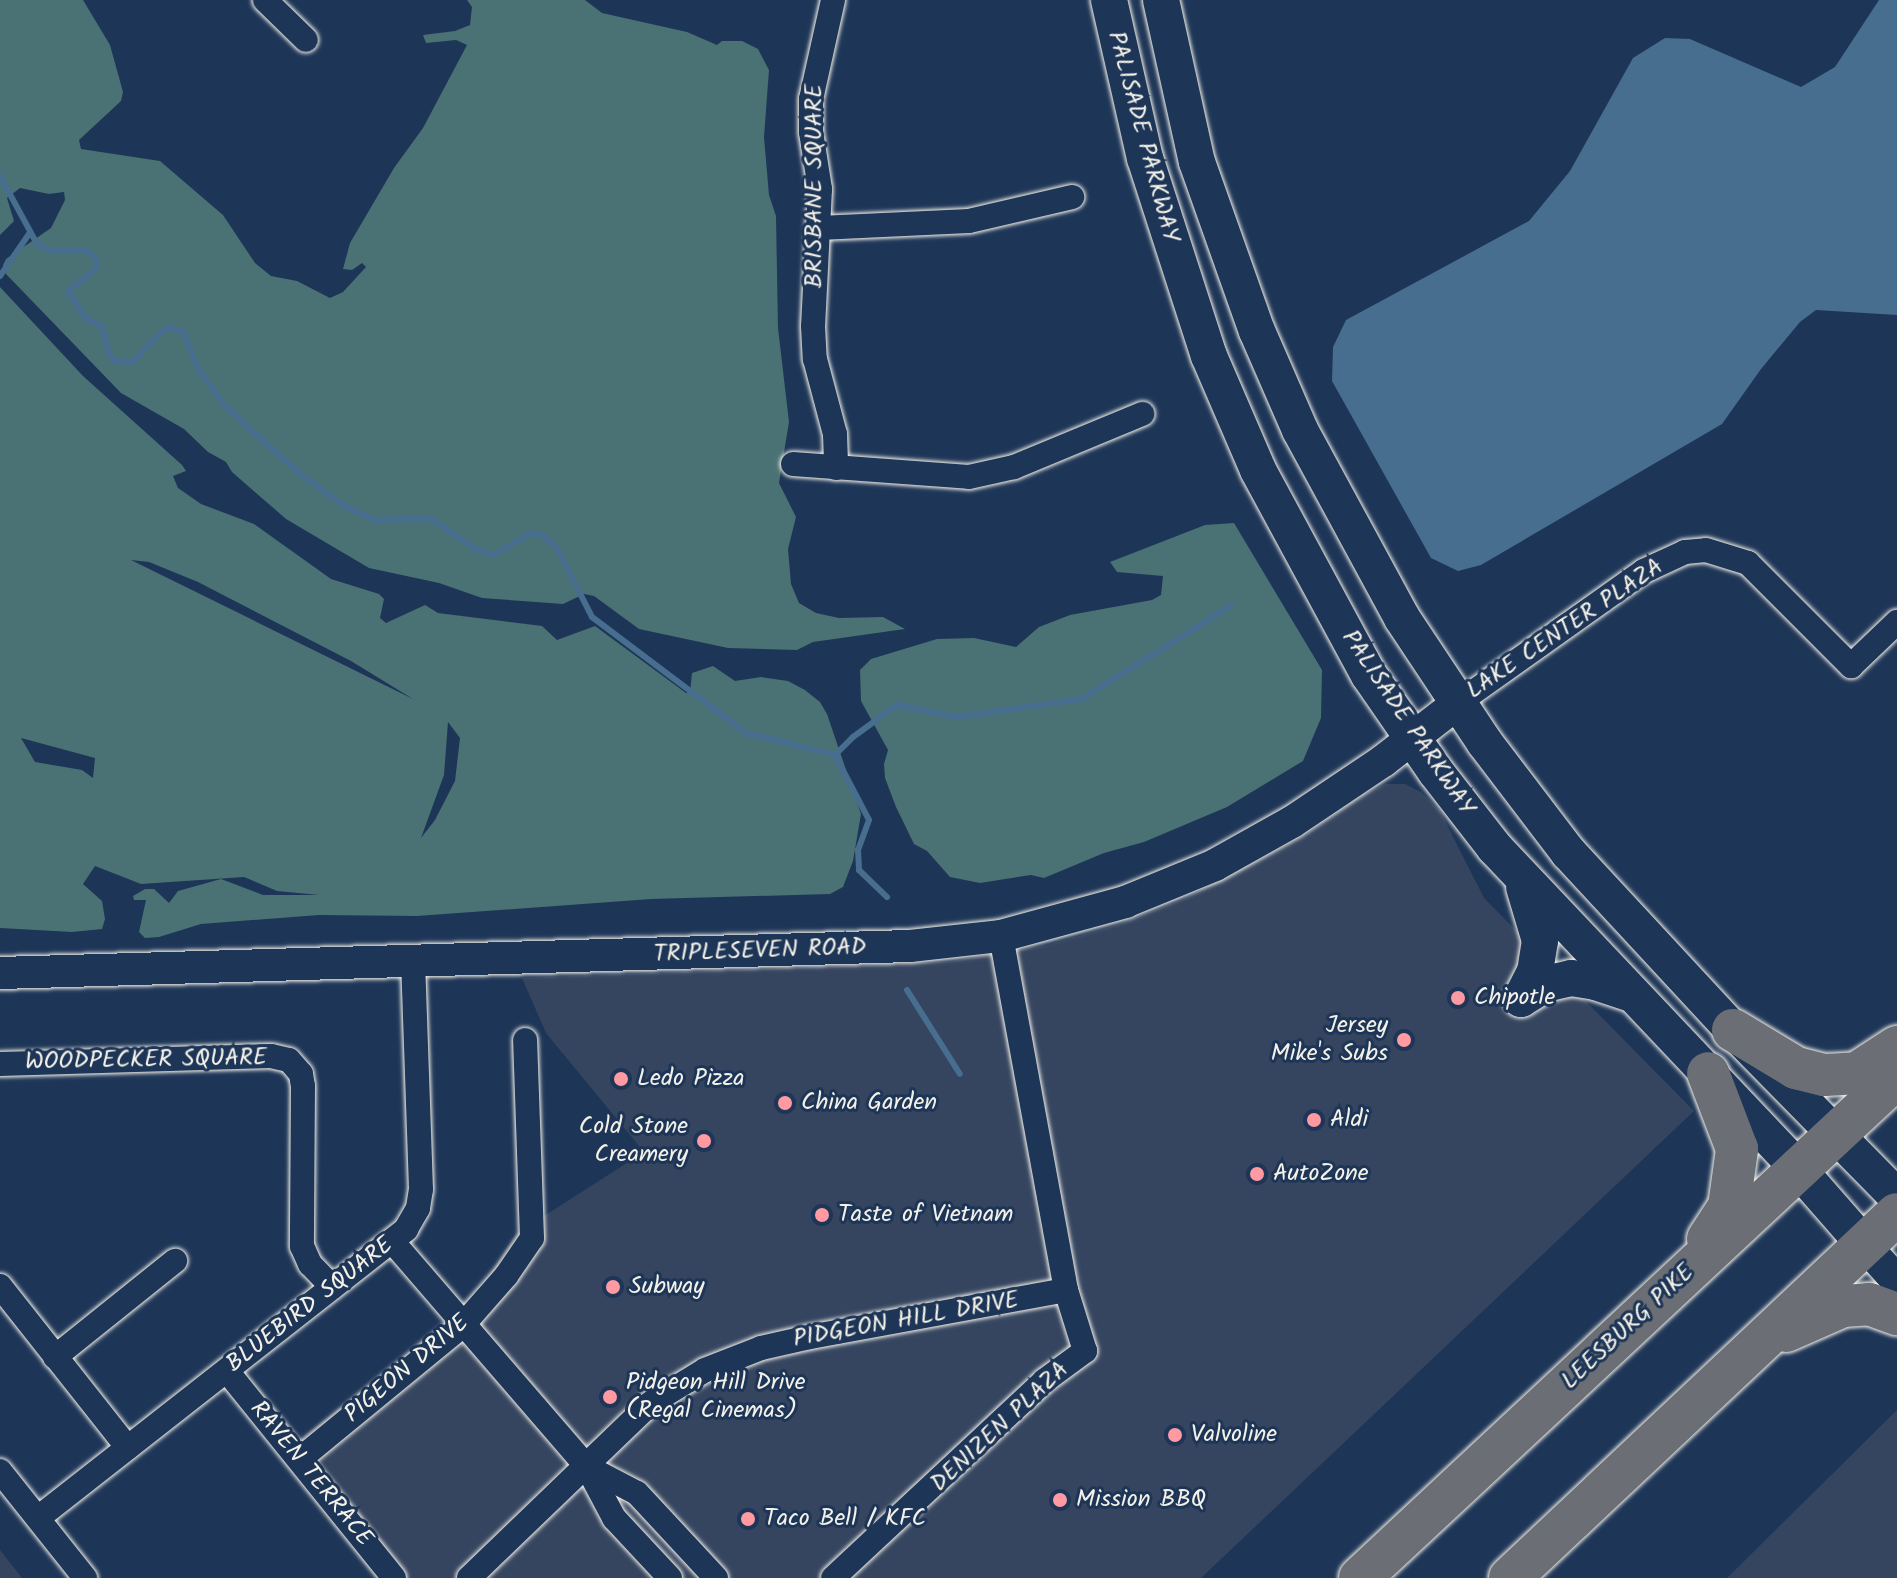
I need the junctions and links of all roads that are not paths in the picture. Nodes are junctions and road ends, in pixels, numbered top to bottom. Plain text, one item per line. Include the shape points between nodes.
1 (265, 0) edge
2 (833, 0) edge
3 (1109, 0) edge
4 (1161, 0) edge
5 (306, 40) dead end
6 (1072, 197) dead end
7 (819, 228) junction
8 (1142, 414) dead end
9 (793, 464) dead end
10 (836, 468) junction
11 (1897, 622) edge
12 (1458, 703) junction
13 (1412, 737) junction
14 (1521, 878) junction
15 (1001, 936) junction
16 (413, 962) junction
17 (0, 973) edge
18 (1628, 993) junction
19 (1733, 1030) junction
20 (525, 1040) dead end
21 (1897, 1047) edge
22 (0, 1064) edge
23 (1708, 1073) junction
24 (1897, 1077) edge
25 (1839, 1134) junction
26 (1799, 1170) junction
27 (1897, 1197) edge
28 (1897, 1214) edge
29 (392, 1241) junction
30 (1863, 1243) junction
31 (175, 1261) dead end
32 (1682, 1276) junction
33 (1897, 1281) edge
34 (0, 1286) edge
35 (332, 1287) junction
36 (1066, 1290) junction
37 (1897, 1314) edge
38 (462, 1326) junction
39 (1756, 1345) junction
40 (55, 1357) junction
41 (227, 1371) junction
42 (128, 1448) junction
43 (300, 1459) junction
44 (587, 1467) junction
45 (0, 1471) edge
46 (38, 1518) junction
47 (390, 1577) edge
48 (85, 1578) edge
49 (469, 1578) edge
50 (670, 1578) edge
51 (716, 1578) edge
52 (833, 1578) edge
53 (1360, 1578) edge
54 (1510, 1578) edge

1 - 5 street
2 - 7 street, BRISBANE SQUARE via 811,99
3 - 13 main road, PALISADE PARKWAY via 1145,158 1209,356 1258,470 1309,568 1369,675
4 - 12 main road, PALISADE PARKWAY via 1197,162 1257,331 1352,532
6 - 7 street via 969,221
7 - 10 street, BRISBANE SQUARE via 815,359 835,434
8 - 10 street via 1014,467 969,477
9 - 10 street
11 - 12 street, LAKE CENTER PLAZA via 1851,666 1748,563 1706,550 1685,552 1644,571
12 - 13 street, TRIPLESEVEN ROAD
12 - 19 main road, PALISADE PARKWAY via 1568,852
13 - 14 main road, PALISADE PARKWAY
13 - 15 street, TRIPLESEVEN ROAD via 1292,822 1215,865 1125,902
14 - 18 main road, PALISADE PARKWAY
14 - 18 main road via 1540,941 1535,972 1521,999 1545,984 1571,978
15 - 16 street, TRIPLESEVEN ROAD via 910,946
15 - 36 street
16 - 17 street, TRIPLESEVEN ROAD
16 - 29 street, BLUEBIRD SQUARE via 421,1198 406,1229
18 - 23 main road, PALISADE PARKWAY
19 - 21 highway via 1796,1068 1824,1075 1857,1073
19 - 25 main road, PALISADE PARKWAY
20 - 38 street, PIGEON DRIVE via 532,1238
22 - 35 street, WOODPECKER SQUARE via 271,1056 289,1060 303,1086 302,1246 310,1264
23 - 26 main road, PALISADE PARKWAY
23 - 32 highway via 1737,1149 1735,1186 1729,1207
24 - 25 highway, LEESBURG PIKE
25 - 26 highway, LEESBURG PIKE
25 - 27 main road, PALISADE PARKWAY
26 - 30 main road, PALISADE PARKWAY
26 - 32 highway, LEESBURG PIKE
28 - 30 highway
29 - 35 street, BLUEBIRD SQUARE
29 - 38 street
30 - 33 street
30 - 39 highway
31 - 40 street
32 - 53 highway, LEESBURG PIKE
34 - 40 street
35 - 41 street, BLUEBIRD SQUARE
36 - 44 street, PIDGEON HILL DRIVE via 810,1337 733,1358 651,1403
36 - 52 street, DENIZEN PLAZA via 1085,1351 1044,1381
37 - 39 highway via 1869,1304 1843,1306
38 - 43 street, PIGEON DRIVE
38 - 44 street
39 - 54 highway
40 - 42 street
41 - 42 street, BLUEBIRD SQUARE
41 - 43 street, RAVEN TERRACE
42 - 46 street, BLUEBIRD SQUARE
43 - 47 street, RAVEN TERRACE
44 - 49 street, PIDGEON HILL DRIVE
44 - 50 street via 614,1518
44 - 51 street via 637,1493
45 - 46 street
46 - 48 street

